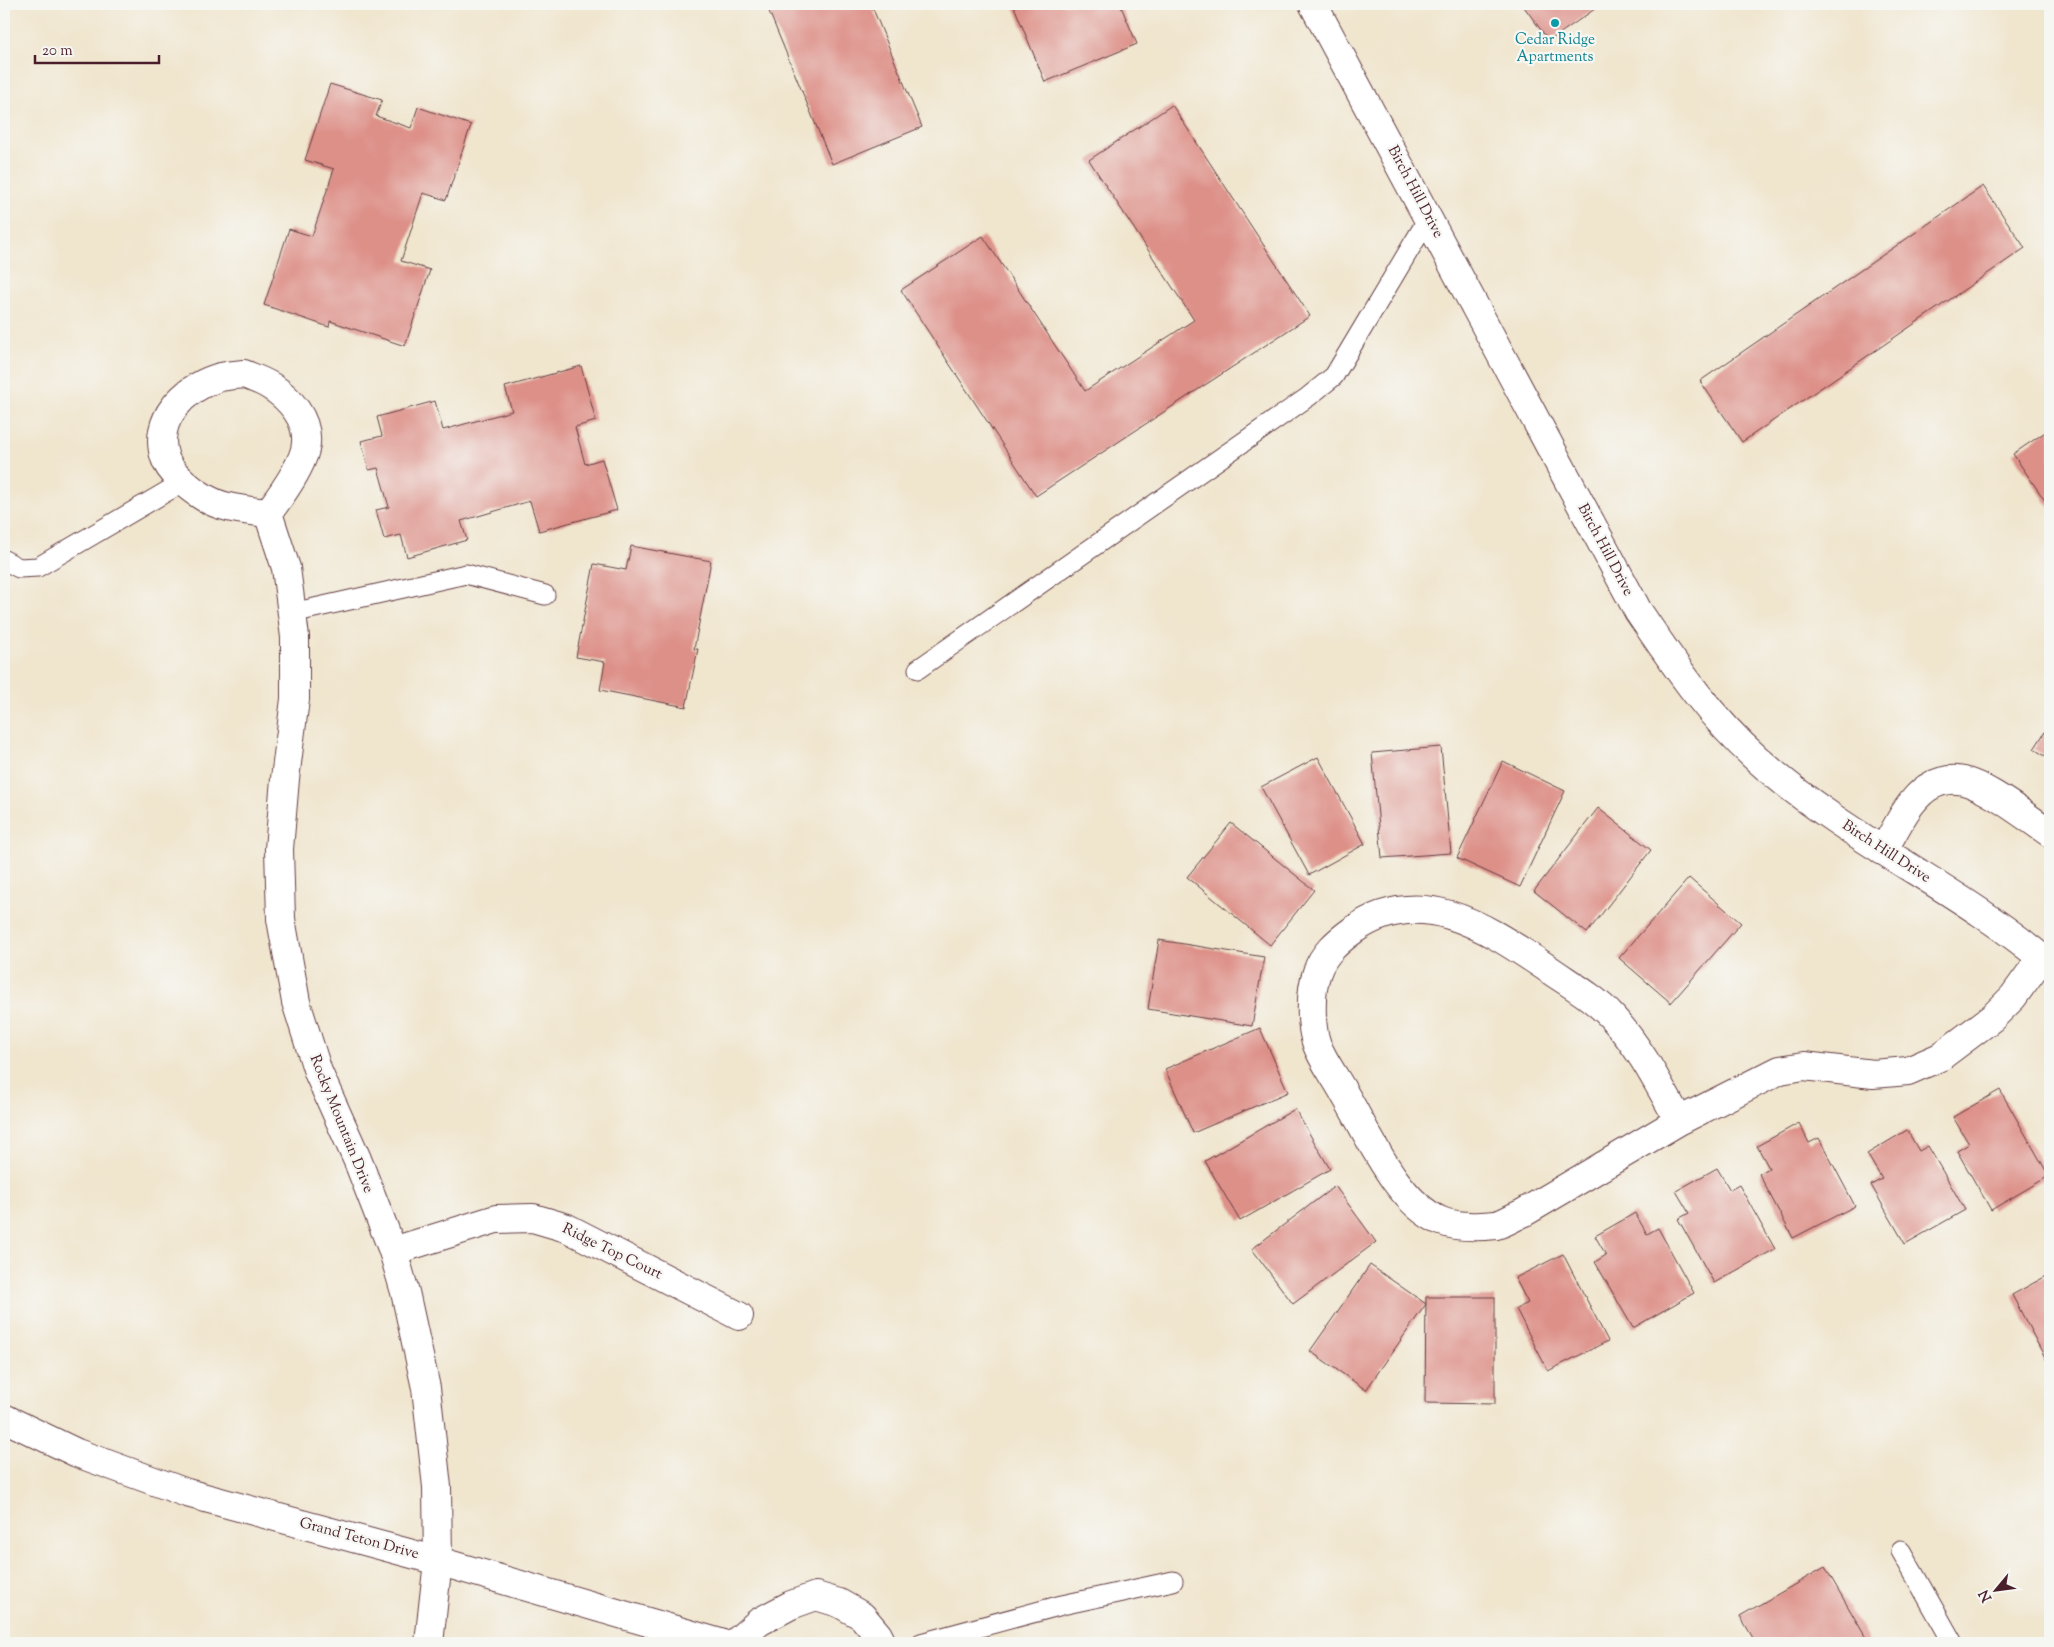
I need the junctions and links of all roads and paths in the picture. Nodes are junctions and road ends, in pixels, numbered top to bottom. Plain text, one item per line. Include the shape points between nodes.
1 (1313, 4) edge
2 (1429, 217) junction
3 (183, 482) junction
4 (268, 513) junction
5 (4, 560) edge
6 (545, 595) dead end
7 (292, 613) junction
8 (918, 669) dead end
9 (2050, 833) edge
10 (1883, 851) junction
11 (2046, 961) edge
12 (1680, 1120) junction
13 (392, 1251) junction
14 (739, 1316) dead end
15 (4, 1418) edge
16 (1901, 1551) dead end
17 (438, 1561) junction
18 (1173, 1581) dead end
19 (429, 1643) edge
20 (719, 1643) edge
21 (882, 1643) edge
22 (921, 1643) edge
23 (1953, 1643) edge

1 - 2 street, Birch Hill Drive
2 - 8 lane via 1334,376
2 - 10 street, Birch Hill Drive via 1638,612 1690,687 1757,759 1832,818
3 - 4 street via 202,497 222,506
3 - 4 street via 165,460 161,440 165,420 178,402 196,389 218,378 244,374 272,386 292,403 302,418 306,443 296,472
3 - 5 lane via 38,567 19,568
4 - 7 street, Rocky Mountain Drive via 286,568
6 - 7 lane via 466,574
7 - 13 street, Rocky Mountain Drive via 295,699 279,849 281,918 296,1002 318,1072 357,1159
9 - 10 street via 1985,789 1958,780 1941,782 1927,789 1913,803
10 - 11 street, Birch Hill Drive via 1966,902
11 - 12 street via 1992,1018 1940,1058 1908,1071 1873,1074 1804,1066 1780,1070
12 - 12 street via 1523,1213 1497,1224 1472,1226 1441,1221 1415,1205 1395,1181 1317,1044 1312,1007 1317,972 1334,945 1364,922 1421,908 1460,917 1501,938 1579,990 1611,1016 1638,1050
13 - 14 street, Ridge Top Court via 496,1219 533,1218 566,1228
13 - 17 street, Rocky Mountain Drive via 405,1292 426,1388 437,1486
15 - 17 street, Grand Teton Drive via 78,1453 187,1493
16 - 23 lane
17 - 19 street, Rocky Mountain Drive
17 - 20 street, Grand Teton Drive
18 - 22 lane via 1062,1605
20 - 21 street, Grand Teton Drive via 791,1605 816,1596 839,1603 862,1616

